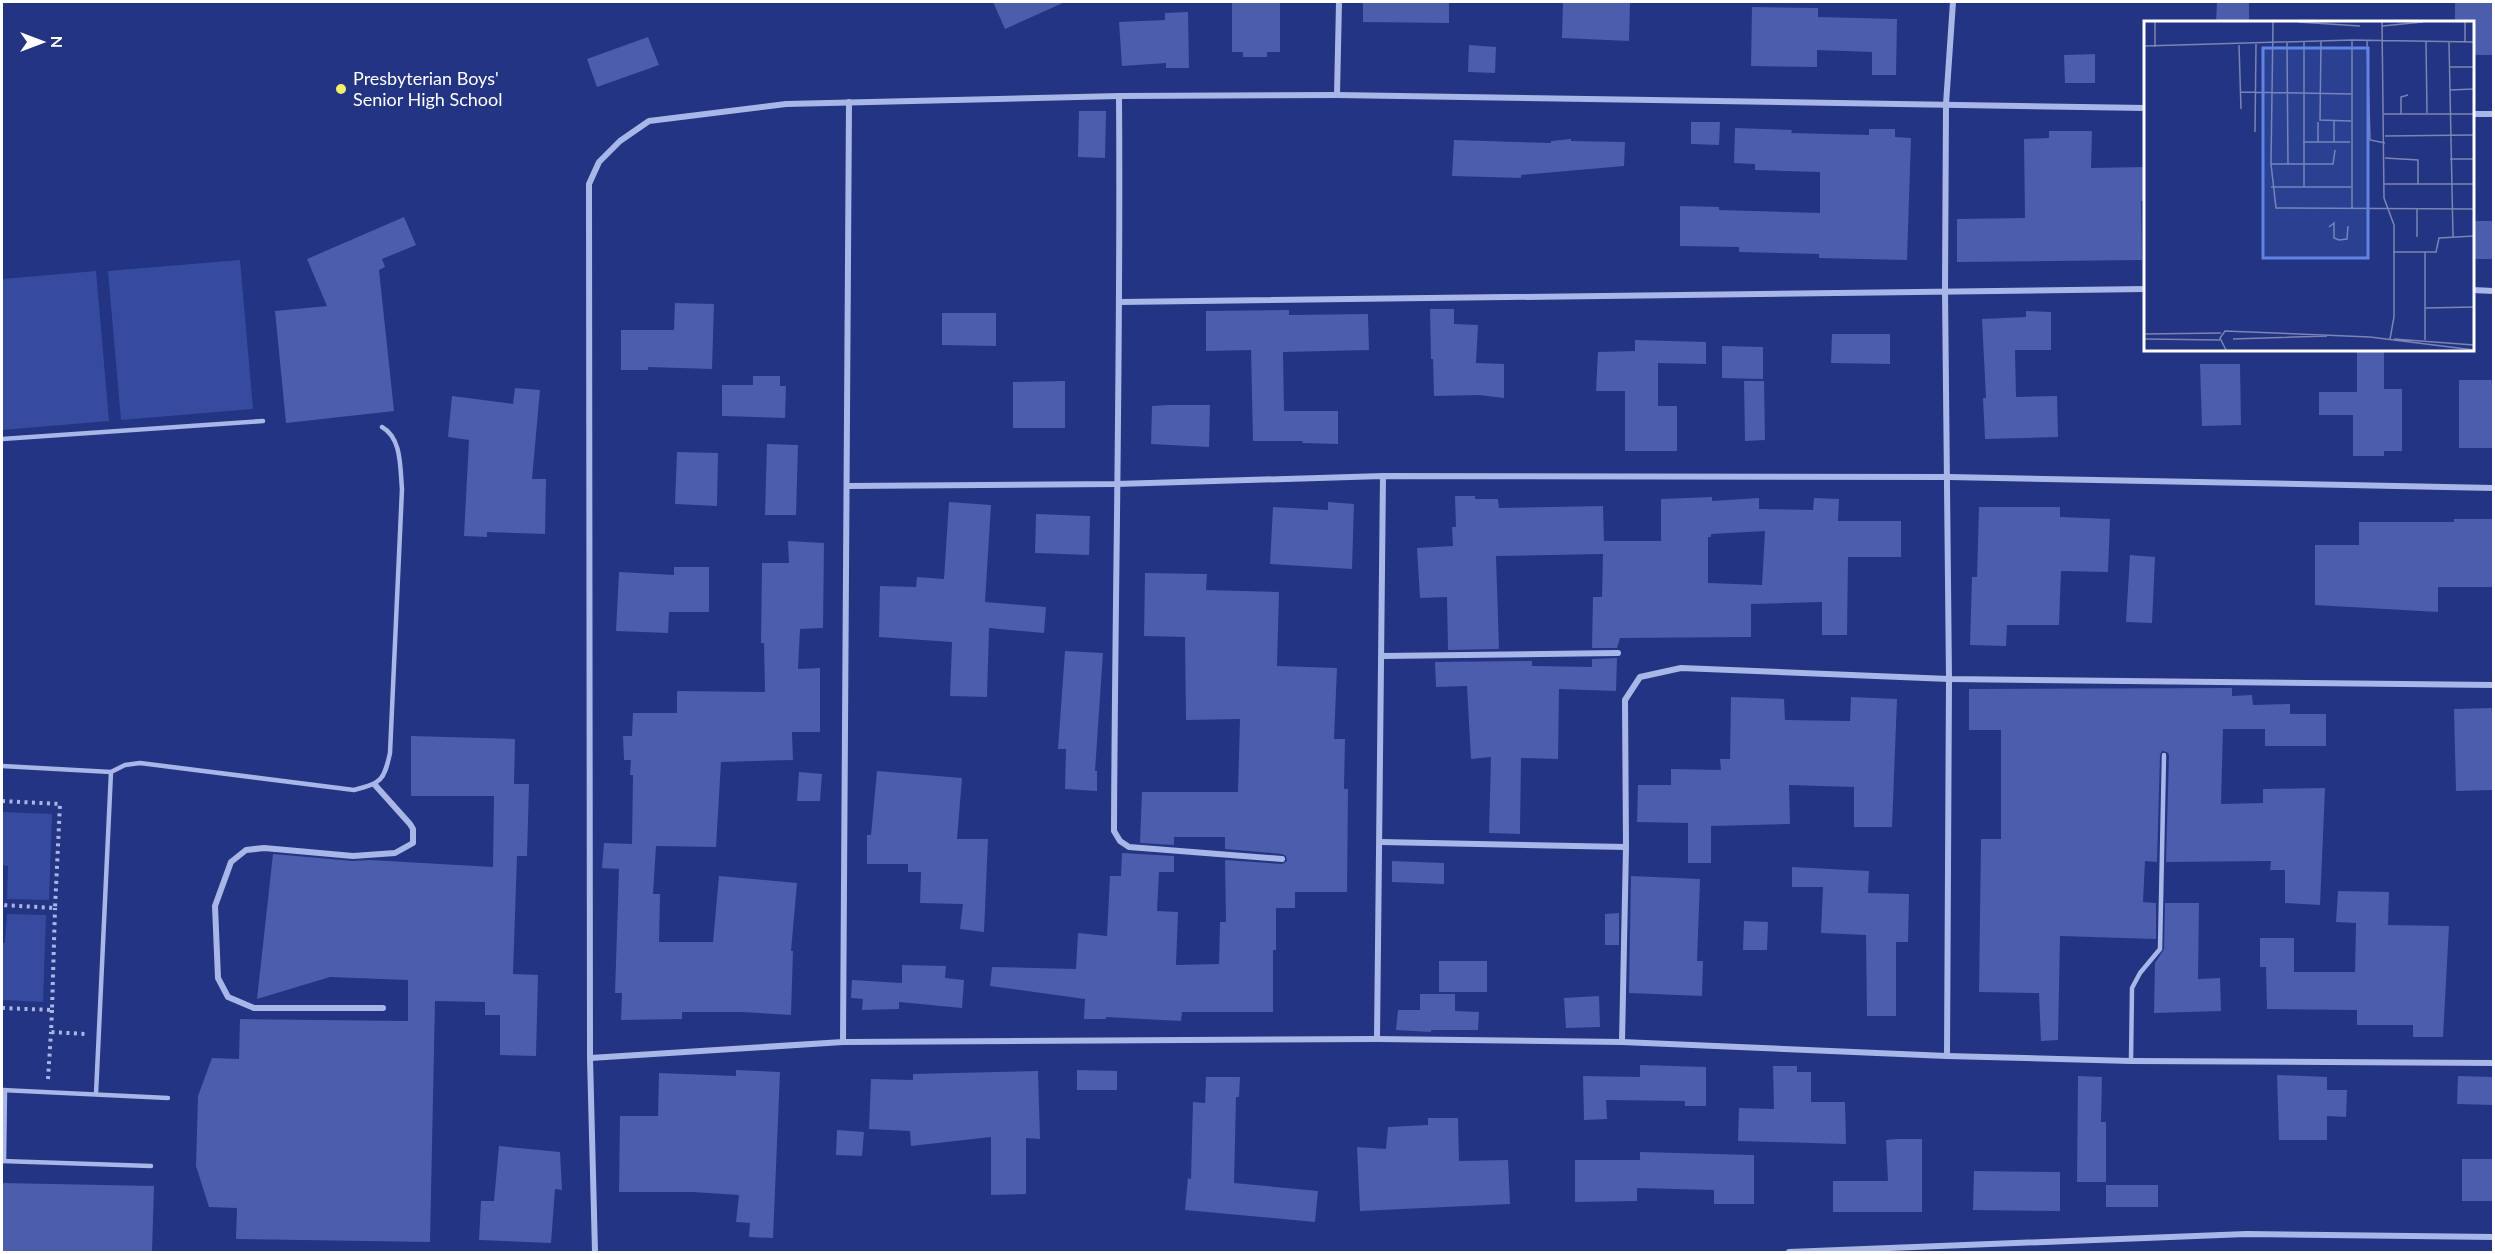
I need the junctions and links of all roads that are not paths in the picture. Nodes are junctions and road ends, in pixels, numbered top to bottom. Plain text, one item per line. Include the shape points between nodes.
1 (1339, 2) edge
2 (1953, 2) edge
3 (1337, 95) junction
4 (1119, 96) junction
5 (849, 102) junction
6 (1946, 104) junction
7 (2144, 108) edge
8 (2474, 114) edge
9 (2493, 114) edge
10 (2144, 289) edge
11 (2474, 290) edge
12 (1945, 291) junction
13 (2493, 291) edge
14 (1120, 302) junction
15 (263, 421) dead end
16 (382, 427) dead end
17 (2, 439) edge
18 (1383, 476) junction
19 (1949, 477) junction
20 (1116, 484) junction
21 (847, 486) junction
22 (2493, 488) edge
23 (1618, 653) dead end
24 (1382, 656) junction
25 (1949, 679) junction
26 (2493, 685) edge
27 (2164, 755) dead end
28 (2, 766) edge
29 (111, 772) junction
30 (375, 785) junction
31 (1381, 842) junction
32 (1626, 846) junction
33 (1282, 859) dead end
34 (383, 1008) dead end
35 (1377, 1039) junction
36 (843, 1042) junction
37 (1622, 1042) junction
38 (1947, 1056) junction
39 (590, 1058) junction
40 (2131, 1061) junction
41 (2493, 1063) edge
42 (3, 1090) edge
43 (96, 1094) junction
44 (168, 1098) dead end
45 (3, 1161) edge
46 (151, 1166) dead end
47 (2493, 1237) edge
48 (595, 1252) edge
49 (1789, 1252) edge

1 - 3 street
2 - 6 street
3 - 4 street
3 - 6 street
4 - 5 street
4 - 14 street
5 - 21 street
5 - 39 street via 786,104 649,121 599,162 589,184
6 - 7 street
6 - 12 street
8 - 9 street
10 - 12 street
11 - 13 street
12 - 14 street
12 - 19 street
14 - 20 street
15 - 17 lane
16 - 30 lane via 391,432 398,447 402,489 390,753 385,775
18 - 19 street
18 - 20 street
18 - 24 street
19 - 22 street
19 - 25 street
20 - 21 street
20 - 33 street via 1114,831 1129,846
21 - 36 street
23 - 24 street
24 - 31 street
25 - 26 street
25 - 32 street via 1681,668 1640,677 1625,700
25 - 38 street
27 - 40 lane via 2160,949 2132,988
28 - 29 lane
29 - 30 lane via 140,763 320,788 354,790
29 - 43 lane
30 - 34 street via 410,824 413,843 394,853 353,856 264,848 246,850 231,862 215,906 218,978 228,997 254,1008
31 - 32 street
31 - 35 street
32 - 37 street
35 - 36 street
35 - 37 street
36 - 39 street
37 - 38 street
38 - 40 street
39 - 48 street
40 - 41 street
42 - 43 lane
42 - 45 lane
43 - 44 lane
45 - 46 lane
47 - 49 street via 2246,1234

